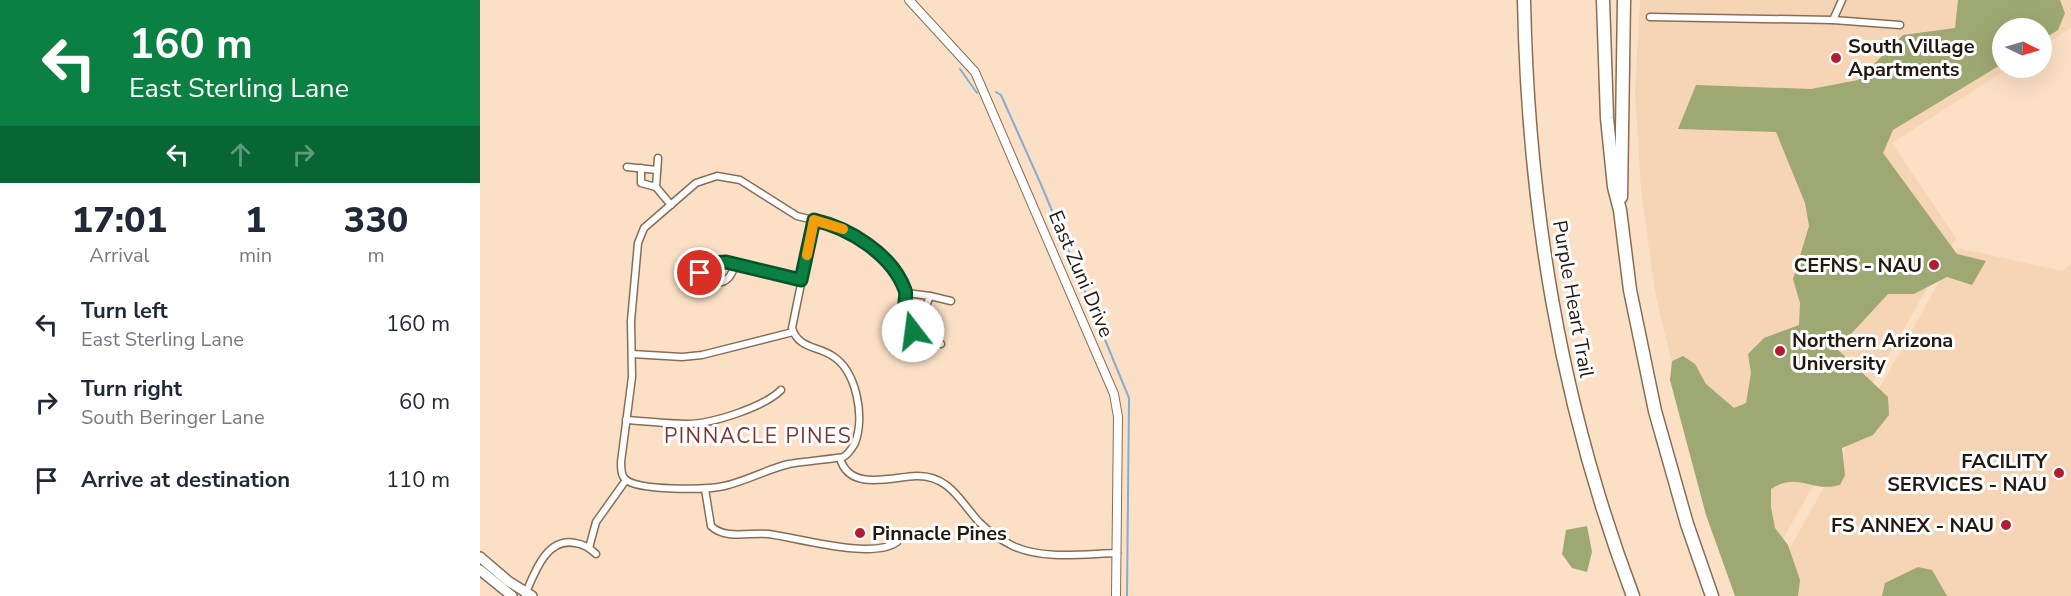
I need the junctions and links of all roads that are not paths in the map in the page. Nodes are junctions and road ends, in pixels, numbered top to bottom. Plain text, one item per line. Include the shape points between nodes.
1 (909, 0) edge
2 (1524, 0) edge
3 (1603, 0) edge
4 (1623, 0) edge
5 (1842, 0) edge
6 (1650, 16) dead end
7 (1833, 20) junction
8 (1900, 25) dead end
9 (658, 158) dead end
10 (627, 167) dead end
11 (640, 168) junction
12 (657, 170) junction
13 (656, 187) junction
14 (671, 205) junction
15 (1620, 210) junction
16 (814, 220) junction
17 (735, 264) junction
18 (700, 273) junction
19 (801, 280) junction
20 (689, 284) dead end
21 (907, 292) junction
22 (930, 296) junction
23 (951, 301) dead end
24 (910, 323) junction
25 (793, 332) junction
26 (941, 344) dead end
27 (632, 354) junction
28 (782, 390) dead end
29 (626, 420) junction
30 (840, 458) junction
31 (626, 480) junction
32 (705, 489) junction
33 (897, 542) dead end
34 (589, 548) junction
35 (1117, 553) junction
36 (596, 554) dead end
37 (480, 557) edge
38 (480, 570) edge
39 (528, 595) edge
40 (512, 596) edge
41 (1116, 596) edge
42 (1633, 596) edge
43 (1712, 596) edge

1 - 35 street, East Zuni Drive via 975,72 1114,394 1118,417
2 - 42 highway, Purple Heart Trail via 1534,172 1547,278 1581,441
3 - 15 highway via 1607,118
4 - 15 highway
5 - 7 street
6 - 7 street
7 - 8 street
9 - 12 street
10 - 11 street
11 - 12 street
11 - 13 street via 641,183
12 - 13 street
13 - 14 street
14 - 16 street via 696,183 723,177 740,180 788,211
14 - 27 street via 639,237
15 - 43 highway via 1628,282 1655,411
16 - 19 street
16 - 21 street via 853,234 884,261
17 - 18 street via 716,262
17 - 18 street via 730,278 721,283 710,282
17 - 19 street
18 - 20 street
19 - 25 street
21 - 22 street
21 - 24 street via 905,304
22 - 23 street
22 - 24 street via 922,316
24 - 26 street via 917,336
25 - 27 street via 702,355
25 - 30 street via 802,344 836,359 854,388 857,436 848,453
27 - 29 street
28 - 29 street via 764,404 696,423
29 - 31 street via 621,468
30 - 32 street via 794,463 726,486
30 - 35 street via 846,470 866,480 915,476 939,480 956,491 990,532 1025,550 1047,554
31 - 32 street
31 - 34 street via 596,522
32 - 33 street via 711,526 722,533 768,534 811,544 875,549
34 - 36 street
34 - 39 street via 568,542 553,547 536,570
35 - 41 street, East Zuni Drive
37 - 39 main road
38 - 40 main road

